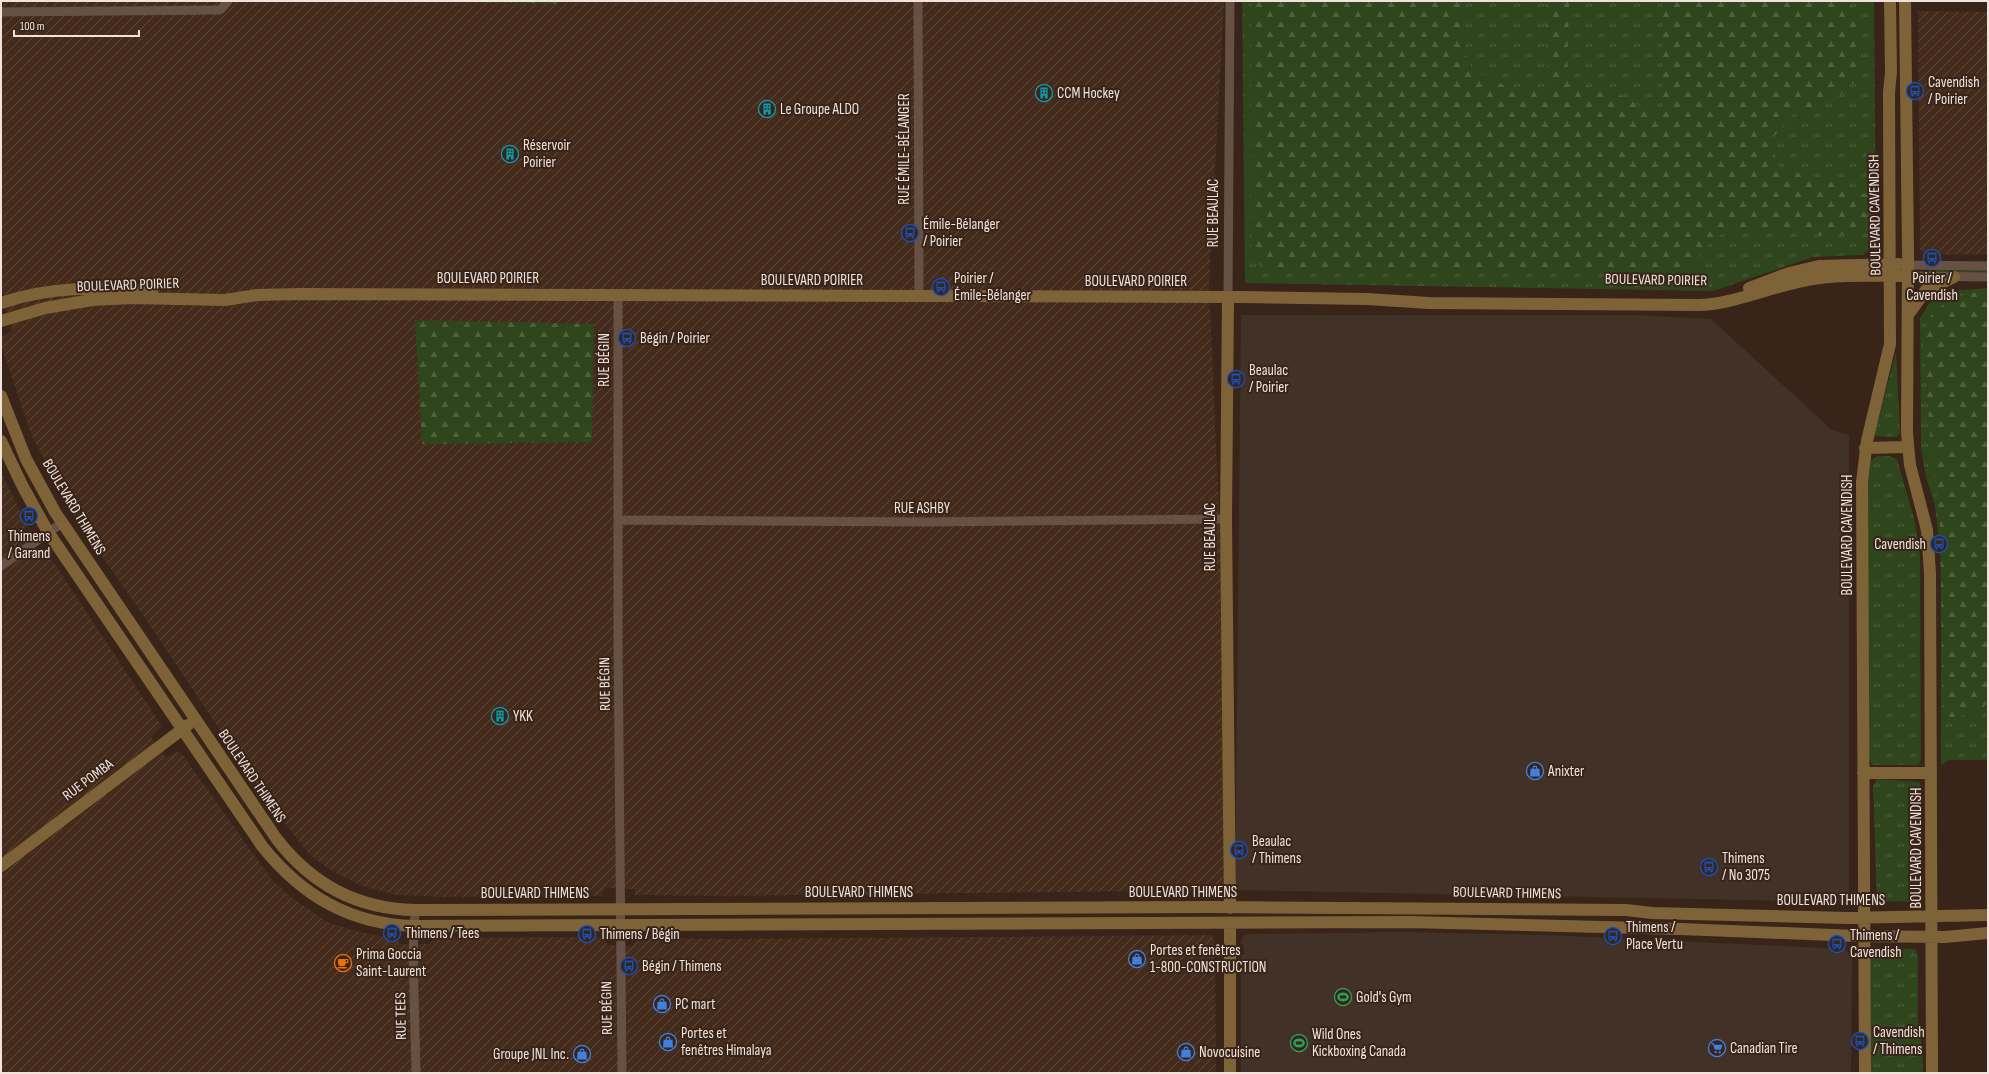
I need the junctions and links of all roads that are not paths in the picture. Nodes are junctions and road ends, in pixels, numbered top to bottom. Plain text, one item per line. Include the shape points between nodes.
1 (228, 1) edge
2 (918, 1) edge
3 (1230, 1) edge
4 (1890, 1) edge
5 (1905, 1) edge
6 (1, 12) edge
7 (1907, 80) junction
8 (1891, 81) junction
9 (1988, 266) edge
10 (1891, 270) junction
11 (1908, 270) junction
12 (1954, 277) junction
13 (1988, 277) edge
14 (257, 295) junction
15 (618, 295) junction
16 (919, 296) junction
17 (1228, 298) junction
18 (1, 303) edge
19 (1908, 315) junction
20 (1, 321) edge
21 (1, 396) edge
22 (1, 441) edge
23 (1908, 447) junction
24 (1865, 448) junction
25 (1226, 519) junction
26 (619, 520) junction
27 (62, 523) junction
28 (48, 532) junction
29 (1, 566) edge
30 (195, 720) junction
31 (182, 729) junction
32 (1863, 773) junction
33 (1931, 773) junction
34 (1, 866) edge
35 (734, 908) junction
36 (845, 908) junction
37 (1230, 908) junction
38 (620, 909) junction
39 (415, 910) junction
40 (1988, 915) edge
41 (1864, 917) junction
42 (1932, 917) junction
43 (1230, 923) junction
44 (845, 924) junction
45 (620, 925) junction
46 (734, 925) junction
47 (414, 926) junction
48 (1988, 933) edge
49 (1864, 936) junction
50 (1932, 936) junction
51 (416, 1073) edge
52 (622, 1073) edge
53 (1230, 1073) edge
54 (1865, 1073) edge
55 (1932, 1073) edge

1 - 6 street via 220,10
2 - 16 street, RUE ÉMILE-BÉLANGER
3 - 17 street, RUE BEAULAC
4 - 8 street, BOULEVARD CAVENDISH
5 - 7 street, BOULEVARD CAVENDISH
7 - 8 street
7 - 11 street, BOULEVARD CAVENDISH
8 - 10 street, BOULEVARD CAVENDISH
9 - 11 street, BOULEVARD POIRIER
10 - 11 street, BOULEVARD POIRIER
10 - 17 street, BOULEVARD POIRIER via 1816,279 1726,302 1700,305 1429,303 1367,299
10 - 24 street, BOULEVARD CAVENDISH via 1889,353
11 - 12 street, BOULEVARD POIRIER
11 - 19 street, BOULEVARD CAVENDISH
12 - 13 street, BOULEVARD POIRIER
12 - 19 street via 1926,290
14 - 15 street, BOULEVARD POIRIER
14 - 18 street, BOULEVARD POIRIER via 91,288 42,292
14 - 20 street, BOULEVARD POIRIER via 225,300 92,300 45,308
15 - 16 street, BOULEVARD POIRIER
15 - 26 street, RUE BÉGIN
16 - 17 street, BOULEVARD POIRIER
17 - 25 street, RUE BEAULAC
19 - 23 street, BOULEVARD CAVENDISH
21 - 27 street, BOULEVARD THIMENS via 30,465
22 - 28 street, BOULEVARD THIMENS via 25,492
23 - 24 street
23 - 33 street, BOULEVARD CAVENDISH via 1925,520 1929,551
24 - 32 street, BOULEVARD CAVENDISH via 1862,495
25 - 26 street, RUE ASHBY via 928,522
25 - 37 street, RUE BEAULAC
26 - 38 street, RUE BÉGIN
27 - 28 street
27 - 30 street, BOULEVARD THIMENS
28 - 29 street
28 - 31 street, BOULEVARD THIMENS
30 - 31 street, RUE POMBA
30 - 39 street, BOULEVARD THIMENS via 276,838 306,871 324,884 355,899 392,909
31 - 34 street, RUE POMBA
31 - 47 street, BOULEVARD THIMENS via 260,843 294,881 318,899 349,914 383,923
32 - 33 street
32 - 41 street, BOULEVARD CAVENDISH
33 - 42 street, BOULEVARD CAVENDISH
35 - 36 street, BOULEVARD THIMENS
35 - 38 street, BOULEVARD THIMENS
35 - 46 street
36 - 37 street, BOULEVARD THIMENS
36 - 44 street
37 - 41 street, BOULEVARD THIMENS via 1626,910 1805,918
37 - 43 street, RUE BEAULAC
38 - 39 street, BOULEVARD THIMENS
38 - 45 street, RUE BÉGIN
39 - 47 street, RUE TEES
40 - 42 street, BOULEVARD THIMENS
41 - 42 street, BOULEVARD THIMENS
41 - 49 street, BOULEVARD CAVENDISH
42 - 50 street, BOULEVARD CAVENDISH
43 - 44 street, BOULEVARD THIMENS
43 - 49 street, BOULEVARD THIMENS via 1471,923
43 - 53 street, RUE BEAULAC
44 - 46 street, BOULEVARD THIMENS
45 - 46 street, BOULEVARD THIMENS
45 - 47 street, BOULEVARD THIMENS
45 - 52 street, RUE BÉGIN
47 - 51 street, RUE TEES
48 - 50 street, BOULEVARD THIMENS
49 - 50 street, BOULEVARD THIMENS
49 - 54 street, BOULEVARD CAVENDISH
50 - 55 street, BOULEVARD CAVENDISH

